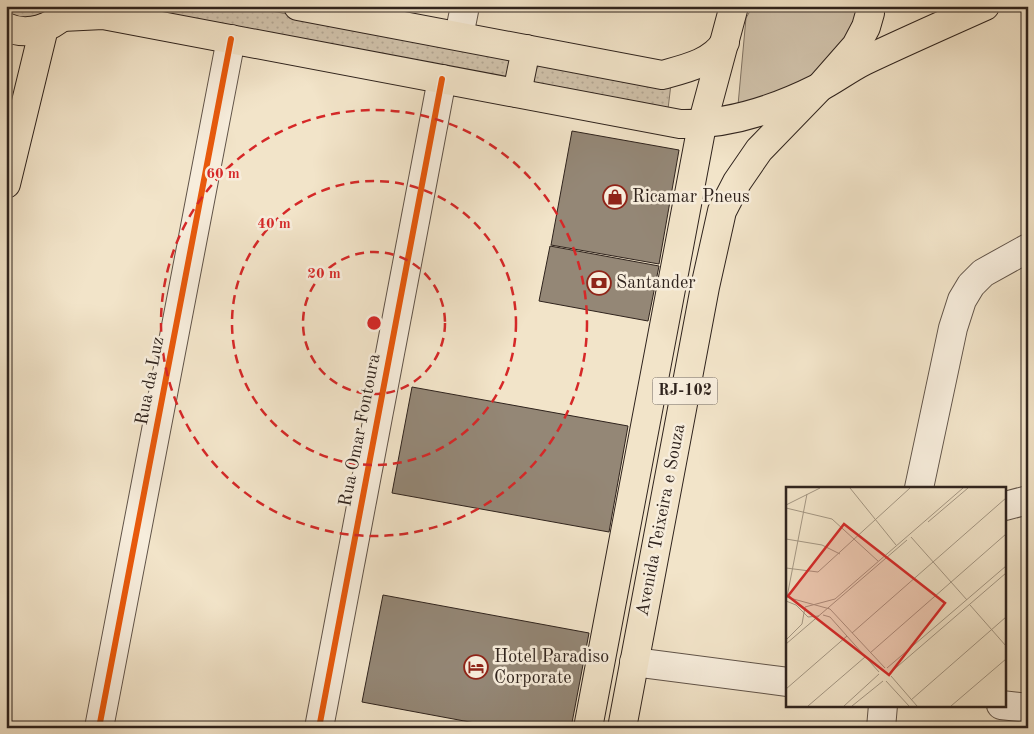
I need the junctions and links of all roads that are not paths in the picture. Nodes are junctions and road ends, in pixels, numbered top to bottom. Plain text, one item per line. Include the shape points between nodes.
1 (298, 6) edge
2 (465, 6) edge
3 (734, 6) edge
4 (748, 6) edge
5 (870, 6) edge
6 (985, 6) edge
7 (59, 17) edge
8 (6, 27) edge
9 (459, 36) junction
10 (231, 39) junction
11 (526, 49) junction
12 (721, 49) junction
13 (442, 79) junction
14 (820, 87) junction
15 (517, 93) junction
16 (702, 125) junction
17 (6, 184) edge
18 (1028, 248) edge
19 (919, 487) edge
20 (1028, 500) edge
21 (1006, 506) edge
22 (634, 662) junction
23 (786, 682) edge
24 (883, 706) edge
25 (1006, 706) edge
26 (1028, 708) edge
27 (99, 728) edge
28 (319, 728) edge
29 (588, 728) edge
30 (622, 728) edge
31 (881, 728) edge

1 - 9 main road
2 - 9 street
3 - 12 main road, Avenida Teixeira e Souza / RJ-102
4 - 12 main road
5 - 14 main road, Avenida Teixeira e Souza / RJ-102 via 866,28 856,46
6 - 14 main road via 885,51
7 - 8 main road via 33,31
7 - 10 main road via 103,15
7 - 17 main road
9 - 11 main road
10 - 13 main road
10 - 27 street, Rua da Luz
11 - 12 main road via 662,75 700,63
11 - 15 main road
12 - 16 main road, Avenida Teixeira e Souza / RJ-102
13 - 15 main road
13 - 28 street, Rua Omar Fontoura
14 - 16 main road via 750,115
14 - 22 main road, Avenida Teixeira e Souza / RJ-102 via 759,150 722,212
15 - 16 main road via 680,124
16 - 29 main road, Avenida Teixeira e Souza / RJ-102
18 - 19 street via 983,274 962,300 952,328
20 - 21 street
22 - 23 street
22 - 30 main road, Avenida Teixeira e Souza / RJ-102
24 - 31 street
25 - 26 street

